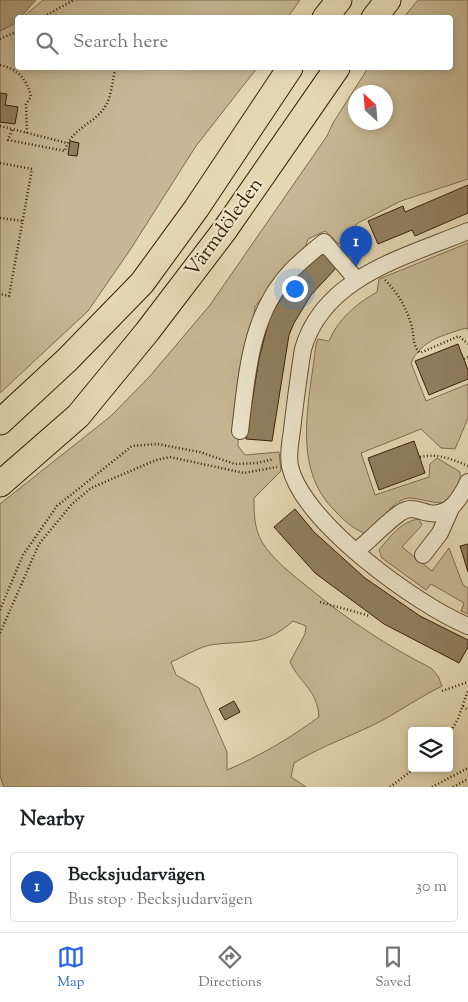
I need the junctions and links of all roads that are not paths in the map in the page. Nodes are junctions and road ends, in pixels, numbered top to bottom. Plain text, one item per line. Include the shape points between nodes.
1 (339, 0) edge
2 (388, 0) edge
3 (327, 15) edge
4 (376, 15) edge
5 (289, 70) edge
6 (336, 70) edge
7 (468, 231) edge
8 (356, 279) junction
9 (104, 382) junction
10 (0, 422) edge
11 (240, 431) dead end
12 (0, 463) edge
13 (468, 482) edge
14 (0, 484) edge
15 (452, 506) junction
16 (356, 551) junction
17 (423, 555) dead end
18 (468, 626) edge

1 - 3 highway
2 - 4 highway
5 - 10 highway, Värmdöleden via 196,209 142,283 67,360
6 - 9 highway, Värmdöleden via 224,231 147,332
7 - 8 street
8 - 11 street via 324,242 291,270 259,319 247,373
8 - 16 street via 322,309 307,335 290,460 293,477 306,500
9 - 12 highway
9 - 14 highway via 78,416
13 - 15 street
15 - 16 street via 430,514 410,508
15 - 17 street via 440,533
16 - 18 street via 418,599

